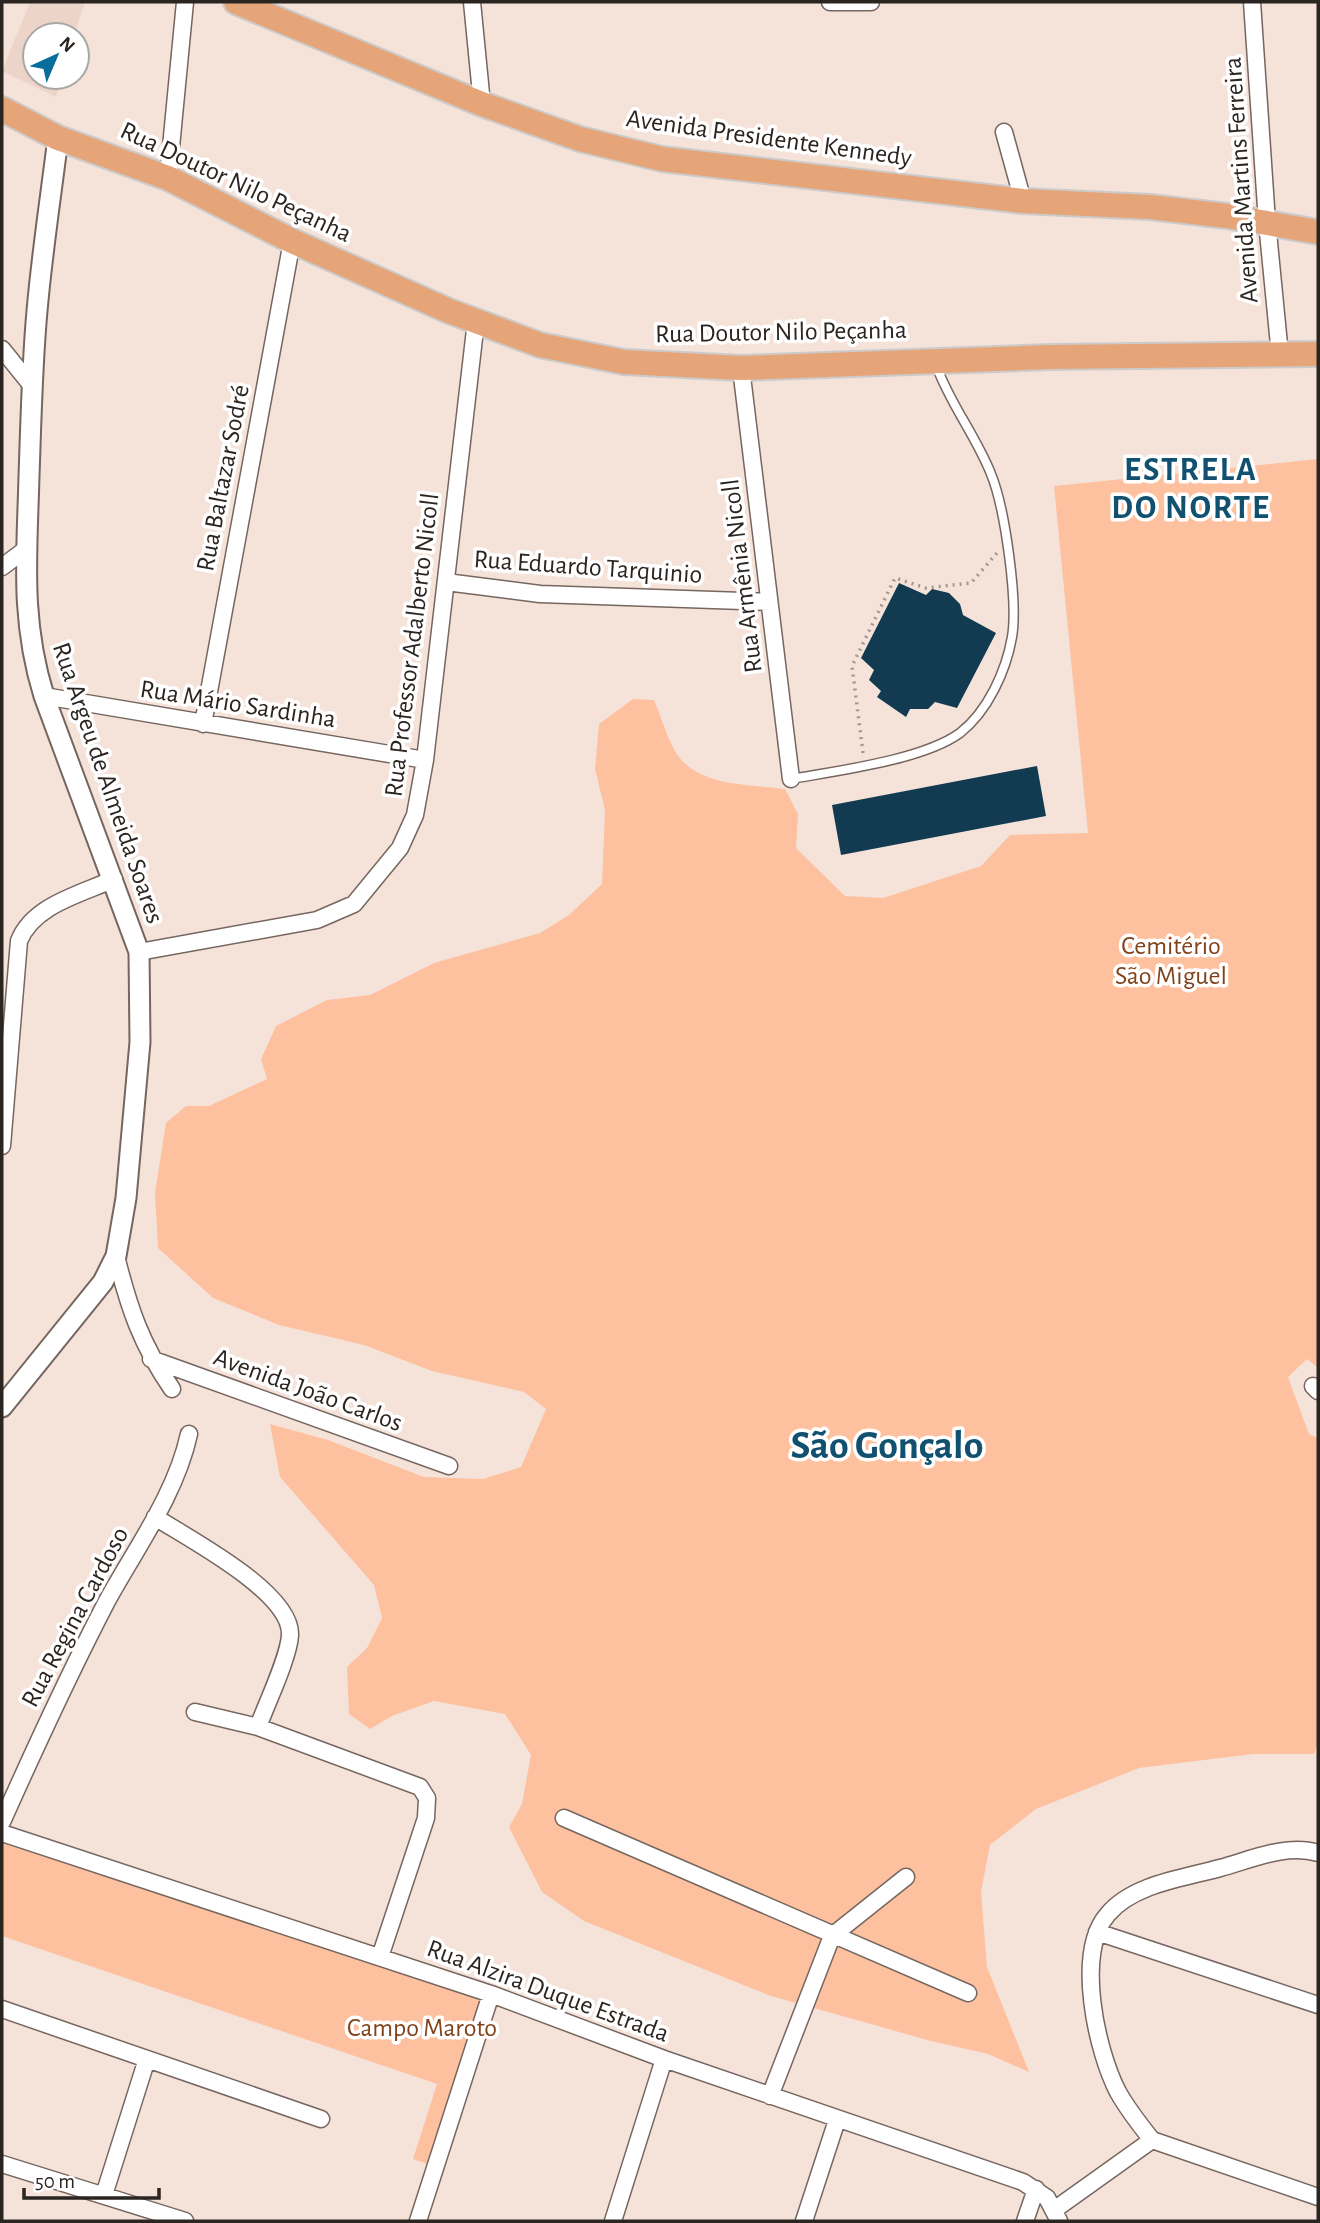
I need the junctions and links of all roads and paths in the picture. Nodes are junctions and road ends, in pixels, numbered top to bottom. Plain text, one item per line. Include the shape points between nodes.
1 (185, 2) edge
2 (236, 2) edge
3 (472, 2) edge
4 (830, 2) edge
5 (870, 2) edge
6 (1252, 2) edge
7 (482, 104) junction
8 (2, 109) edge
9 (1004, 132) dead end
10 (58, 138) junction
11 (168, 178) junction
12 (1023, 201) junction
13 (1267, 222) junction
14 (1318, 232) edge
15 (292, 241) junction
16 (476, 321) junction
17 (2, 349) edge
18 (1318, 354) edge
19 (1280, 355) junction
20 (934, 360) junction
21 (741, 368) junction
22 (32, 386) junction
23 (1007, 541) junction
24 (26, 549) junction
25 (3, 563) edge
26 (446, 582) junction
27 (769, 602) junction
28 (44, 696) junction
29 (203, 724) junction
30 (425, 760) junction
31 (865, 766) junction
32 (791, 779) joint
33 (114, 879) junction
34 (139, 951) junction
35 (2, 1146) edge
36 (116, 1255) junction
37 (151, 1359) junction
38 (172, 1388) dead end
39 (2, 1407) edge
40 (189, 1434) dead end
41 (449, 1466) dead end
42 (155, 1517) junction
43 (195, 1712) dead end
44 (258, 1727) junction
45 (564, 1818) dead end
46 (2, 1822) edge
47 (2, 1833) edge
48 (1318, 1853) edge
49 (906, 1877) dead end
50 (1097, 1932) junction
51 (832, 1936) junction
52 (380, 1956) junction
53 (968, 1993) dead end
54 (491, 1994) junction
55 (1318, 2005) edge
56 (2, 2010) edge
57 (664, 2059) junction
58 (146, 2062) junction
59 (770, 2096) junction
60 (321, 2119) dead end
61 (837, 2120) junction
62 (1152, 2140) junction
63 (2, 2164) edge
64 (1036, 2189) junction
65 (104, 2195) junction
66 (1318, 2197) edge
67 (1057, 2216) edge
68 (185, 2221) edge
69 (418, 2221) edge
70 (613, 2221) edge
71 (804, 2221) edge
72 (1025, 2221) edge

1 - 11 street
2 - 7 main road, Avenida Presidente Kennedy
3 - 7 street
4 - 5 street
6 - 13 street, Avenida Martins Ferreira
7 - 12 main road, Avenida Presidente Kennedy via 580,139 662,159
8 - 10 main road, Rua Doutor Nilo Peçanha
9 - 12 street
10 - 11 main road, Rua Doutor Nilo Peçanha
10 - 22 street, Rua Argeu de Almeida Soares
11 - 15 main road, Rua Doutor Nilo Peçanha
12 - 13 main road, Avenida Presidente Kennedy via 1150,207
13 - 14 main road, Avenida Presidente Kennedy
13 - 19 street, Avenida Martins Ferreira
15 - 16 main road, Rua Doutor Nilo Peçanha
15 - 29 street, Rua Baltazar Sodré
16 - 21 main road, Rua Doutor Nilo Peçanha via 540,345 624,362
16 - 26 street, Rua Professor Adalberto Nicoll
17 - 22 street
18 - 19 main road, Rua Doutor Nilo Peçanha
19 - 20 main road, Rua Doutor Nilo Peçanha
20 - 21 main road, Rua Doutor Nilo Peçanha
20 - 23 lane via 992,476
21 - 27 street, Rua Armênia Nicoll
22 - 24 street, Rua Argeu de Almeida Soares
23 - 31 lane via 1012,634 1002,675 982,709 959,733 929,748
23 - 31 path via 971,583 926,588 895,578 852,666
24 - 25 street
24 - 28 street, Rua Argeu de Almeida Soares via 31,654
26 - 27 street, Rua Eduardo Tarquinio via 540,594
26 - 30 street, Rua Professor Adalberto Nicoll
27 - 32 street, Rua Armênia Nicoll
28 - 29 street, Rua Mário Sardinha
28 - 33 street, Rua Argeu de Almeida Soares
29 - 30 street, Rua Mário Sardinha
30 - 34 street, Rua Professor Adalberto Nicoll via 415,814 400,848 354,904 317,920
31 - 32 lane
33 - 34 street, Rua Argeu de Almeida Soares
33 - 35 street via 51,907 24,928 19,941
34 - 36 street, Rua Argeu de Almeida Soares via 139,1042 126,1198
36 - 37 street via 132,1317
36 - 39 street, Rua Argeu de Almeida Soares via 103,1282
37 - 38 street
37 - 41 street, Avenida João Carlos
40 - 42 street, Rua Regina Cardoso
42 - 44 street via 252,1579 285,1620 288,1640
42 - 46 street, Rua Regina Cardoso via 96,1625
43 - 44 street
44 - 52 street via 409,1781 427,1798 426,1818
45 - 51 street
47 - 52 street, Rua Alzira Duque Estrada
48 - 50 street via 1285,1851 1162,1884 1108,1913
49 - 51 street
50 - 55 street
50 - 62 street via 1090,1962 1093,2014 1117,2089
51 - 53 street
51 - 59 street
52 - 54 street, Rua Alzira Duque Estrada
54 - 57 street, Rua Alzira Duque Estrada
54 - 69 street
56 - 58 street
57 - 59 street, Rua Alzira Duque Estrada
57 - 70 street
58 - 60 street
58 - 65 street
59 - 61 street, Rua Alzira Duque Estrada
61 - 64 street, Rua Alzira Duque Estrada
61 - 71 street
62 - 66 street
62 - 67 street
63 - 65 street
64 - 67 street
64 - 72 street
65 - 68 street

